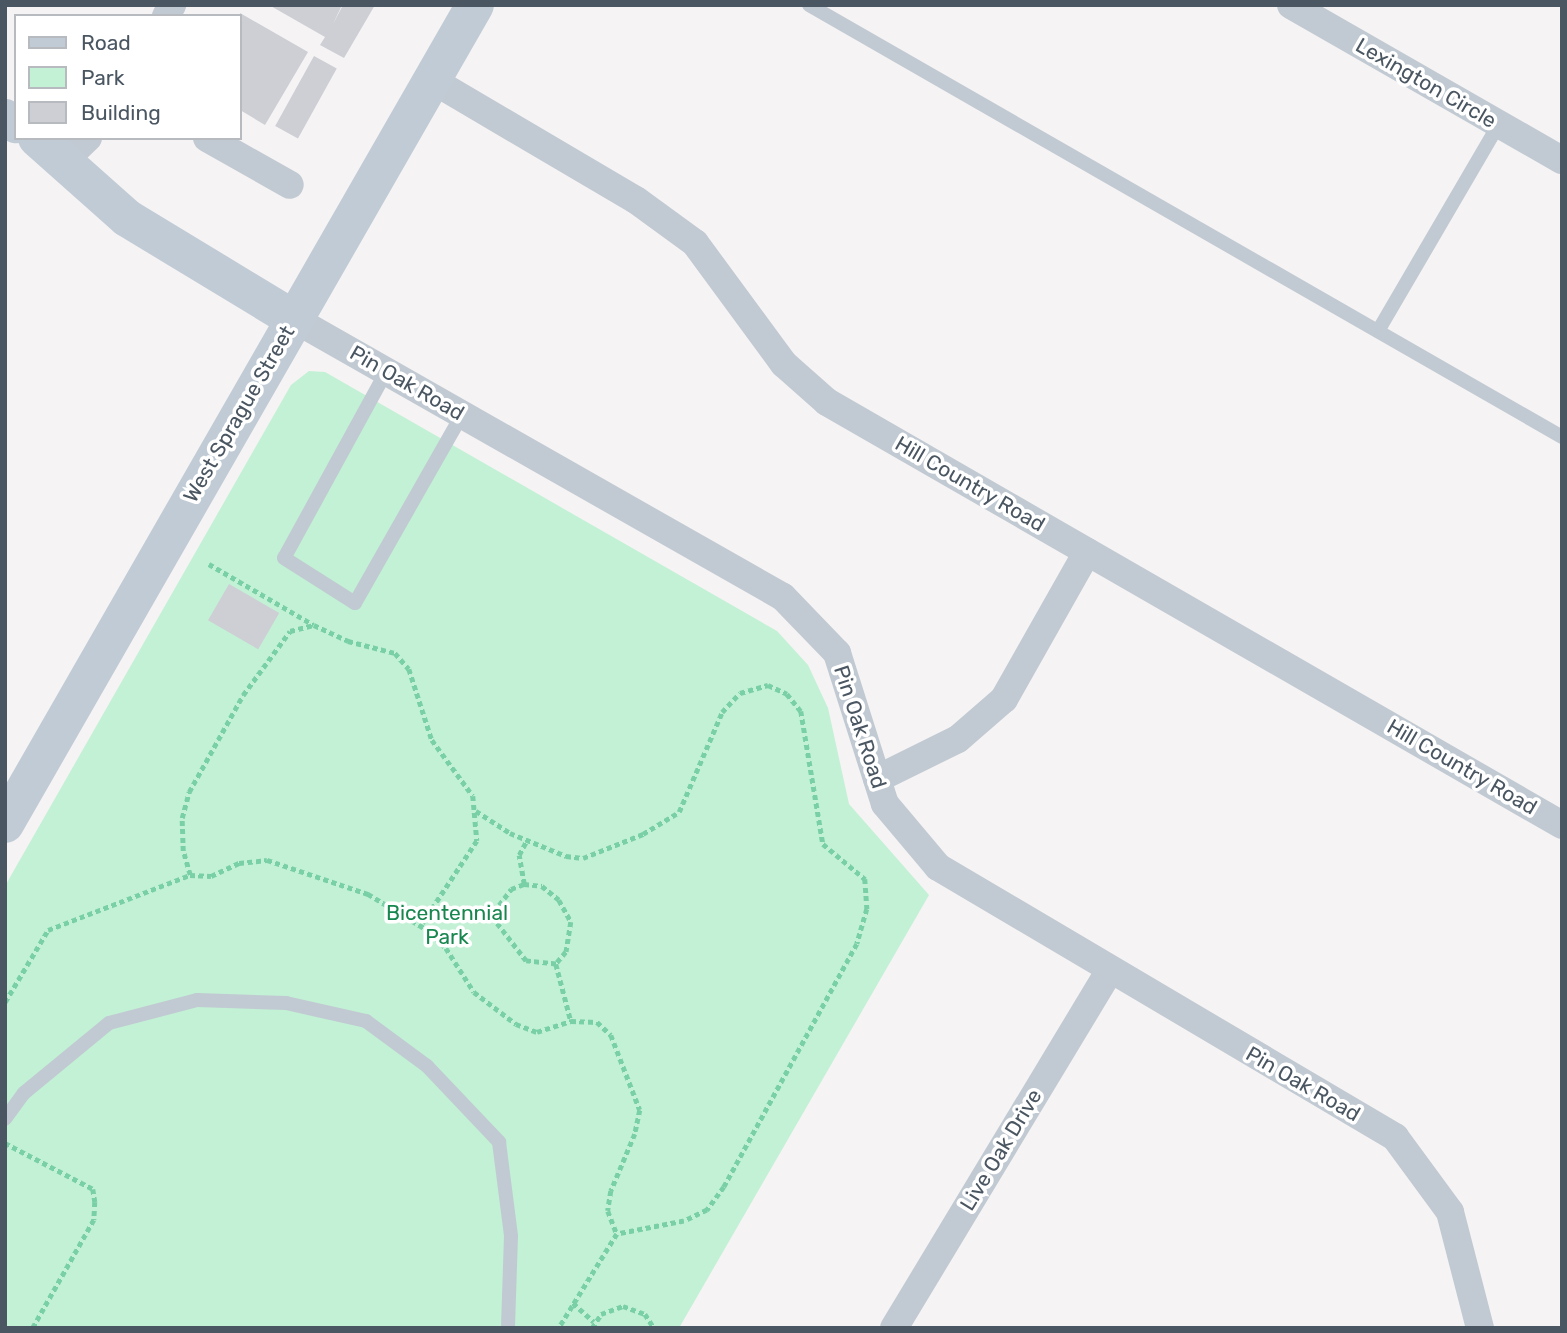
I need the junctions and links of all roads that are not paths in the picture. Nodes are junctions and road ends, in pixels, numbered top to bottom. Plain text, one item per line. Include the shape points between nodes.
1 (475, 5) edge
2 (809, 5) edge
3 (1291, 5) edge
4 (432, 80) junction
5 (1499, 124) junction
6 (211, 140) edge
7 (64, 145) edge
8 (1562, 160) edge
9 (290, 185) dead end
10 (294, 319) junction
11 (1378, 331) junction
12 (386, 372) junction
13 (462, 415) junction
14 (1562, 437) edge
15 (1087, 552) junction
16 (877, 779) junction
17 (5, 824) edge
18 (1562, 825) edge
19 (1109, 972) junction
20 (5, 1119) edge
21 (508, 1328) edge
22 (894, 1328) edge
23 (1480, 1328) edge

1 - 4 street, West Sprague Street
2 - 11 lane
3 - 5 street, Lexington Circle
4 - 10 street, West Sprague Street
4 - 15 street, Hill Country Road via 636,200 695,243 784,364 827,402
5 - 8 street, Lexington Circle
5 - 11 lane
6 - 9 street
7 - 10 street, Pin Oak Road via 127,218
10 - 12 street, Pin Oak Road
10 - 17 street, West Sprague Street
11 - 14 lane
12 - 13 street, Pin Oak Road
12 - 13 lane via 284,558 355,603
13 - 16 street, Pin Oak Road via 783,597 837,653
15 - 16 street via 1004,699 958,739
15 - 18 street, Hill Country Road
16 - 19 street, Pin Oak Road via 885,804 938,867
19 - 22 street, Live Oak Drive
19 - 23 street, Pin Oak Road via 1395,1137 1450,1212
20 - 21 lane via 24,1093 110,1023 198,1000 286,1003 366,1021 427,1066 499,1142 511,1236

